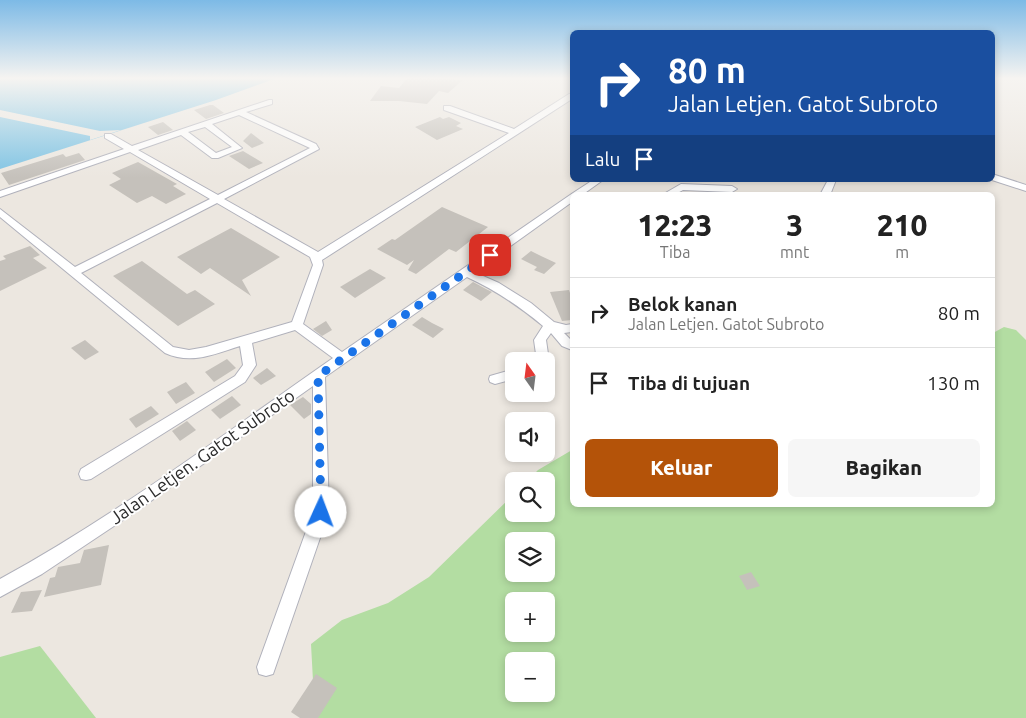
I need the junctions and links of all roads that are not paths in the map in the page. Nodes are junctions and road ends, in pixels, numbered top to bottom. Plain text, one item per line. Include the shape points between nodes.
1 (239, 112) joint
2 (457, 112) edge
3 (548, 112) edge
4 (205, 123) junction
5 (182, 132) junction
6 (516, 132) junction
7 (108, 136) dead end
8 (129, 150) junction
9 (995, 179) edge
10 (596, 182) edge
11 (1026, 188) edge
12 (732, 189) dead end
13 (583, 192) edge
14 (672, 192) edge
15 (0, 194) edge
16 (218, 200) junction
17 (570, 201) edge
18 (0, 212) edge
19 (317, 258) junction
20 (74, 272) junction
21 (465, 272) junction
22 (297, 325) junction
23 (550, 325) junction
24 (570, 328) edge
25 (245, 340) junction
26 (570, 345) edge
27 (542, 352) edge
28 (343, 359) junction
29 (318, 376) junction
30 (505, 376) edge
31 (496, 379) dead end
32 (86, 474) dead end
33 (0, 588) edge
34 (266, 667) dead end

1 - 4 street
1 - 16 street via 315,149
2 - 6 street
3 - 6 street
4 - 5 street
4 - 5 street via 238,148 215,156
5 - 8 street
6 - 19 street
7 - 8 street
8 - 15 street
8 - 16 street
9 - 11 street
10 - 13 street, Jalan Letjen. Gatot Subroto
12 - 14 street via 681,187
16 - 19 street
16 - 20 street
17 - 21 street, Jalan Letjen. Gatot Subroto
18 - 20 street
19 - 22 street via 318,265
20 - 25 street via 178,354 206,352
21 - 23 street via 519,301
21 - 28 street, Jalan Letjen. Gatot Subroto
22 - 25 street
22 - 28 street
23 - 24 street
23 - 26 street
23 - 27 street via 540,340
25 - 32 street via 250,365 249,371 240,379
28 - 29 street, Jalan Letjen. Gatot Subroto
29 - 33 street, Jalan Letjen. Gatot Subroto via 129,508
29 - 34 street via 321,512
30 - 31 street

